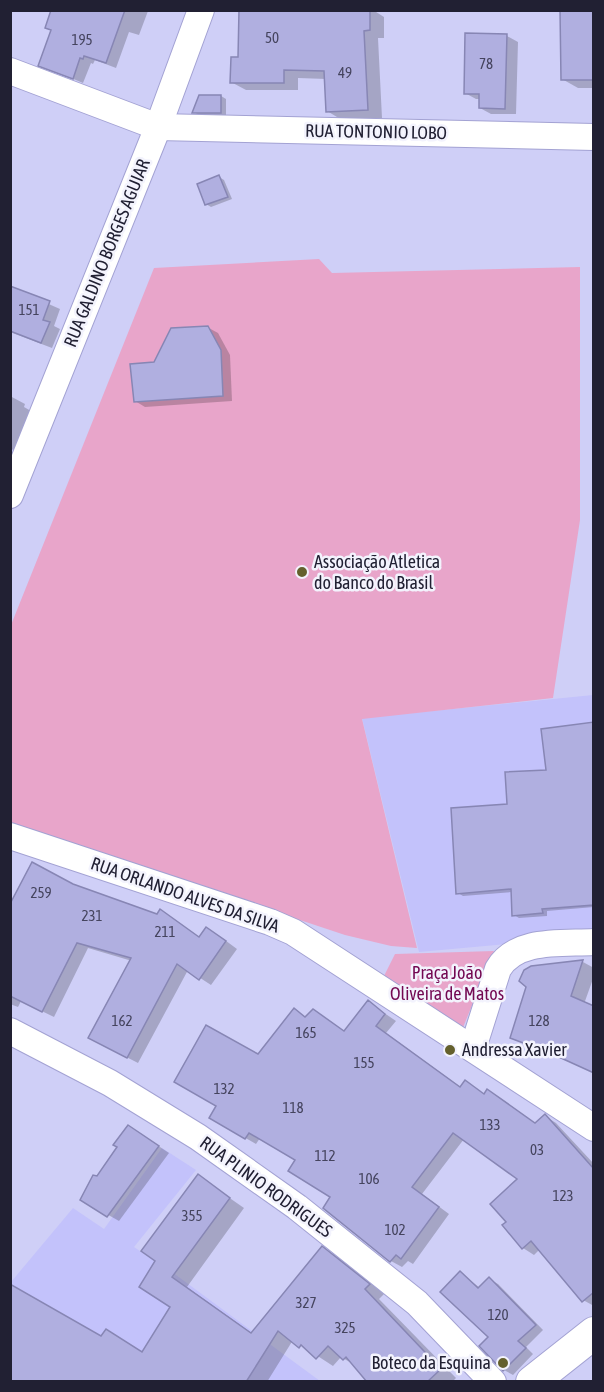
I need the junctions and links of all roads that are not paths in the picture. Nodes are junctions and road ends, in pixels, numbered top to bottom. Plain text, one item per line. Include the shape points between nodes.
1 (201, 10) edge
2 (10, 71) edge
3 (158, 127) junction
4 (594, 137) edge
5 (10, 495) edge
6 (10, 837) edge
7 (594, 942) edge
8 (10, 1031) edge
9 (473, 1048) junction
10 (594, 1128) edge
11 (594, 1333) edge
12 (493, 1382) edge
13 (532, 1382) edge

1 - 3 street, RUA GALDINO BORGES AGUIAR
2 - 3 street, RUA TONTONIO LOBO
3 - 4 street, RUA TONTONIO LOBO
3 - 5 street, RUA GALDINO BORGES AGUIAR
6 - 9 street, RUA ORLANDO ALVES DA SILVA via 293,932
7 - 9 street via 523,948 502,961
8 - 12 street, RUA PLINIO RODRIGUES via 110,1083 188,1131 297,1207 417,1303
9 - 10 street, RUA ORLANDO ALVES DA SILVA
11 - 13 street

